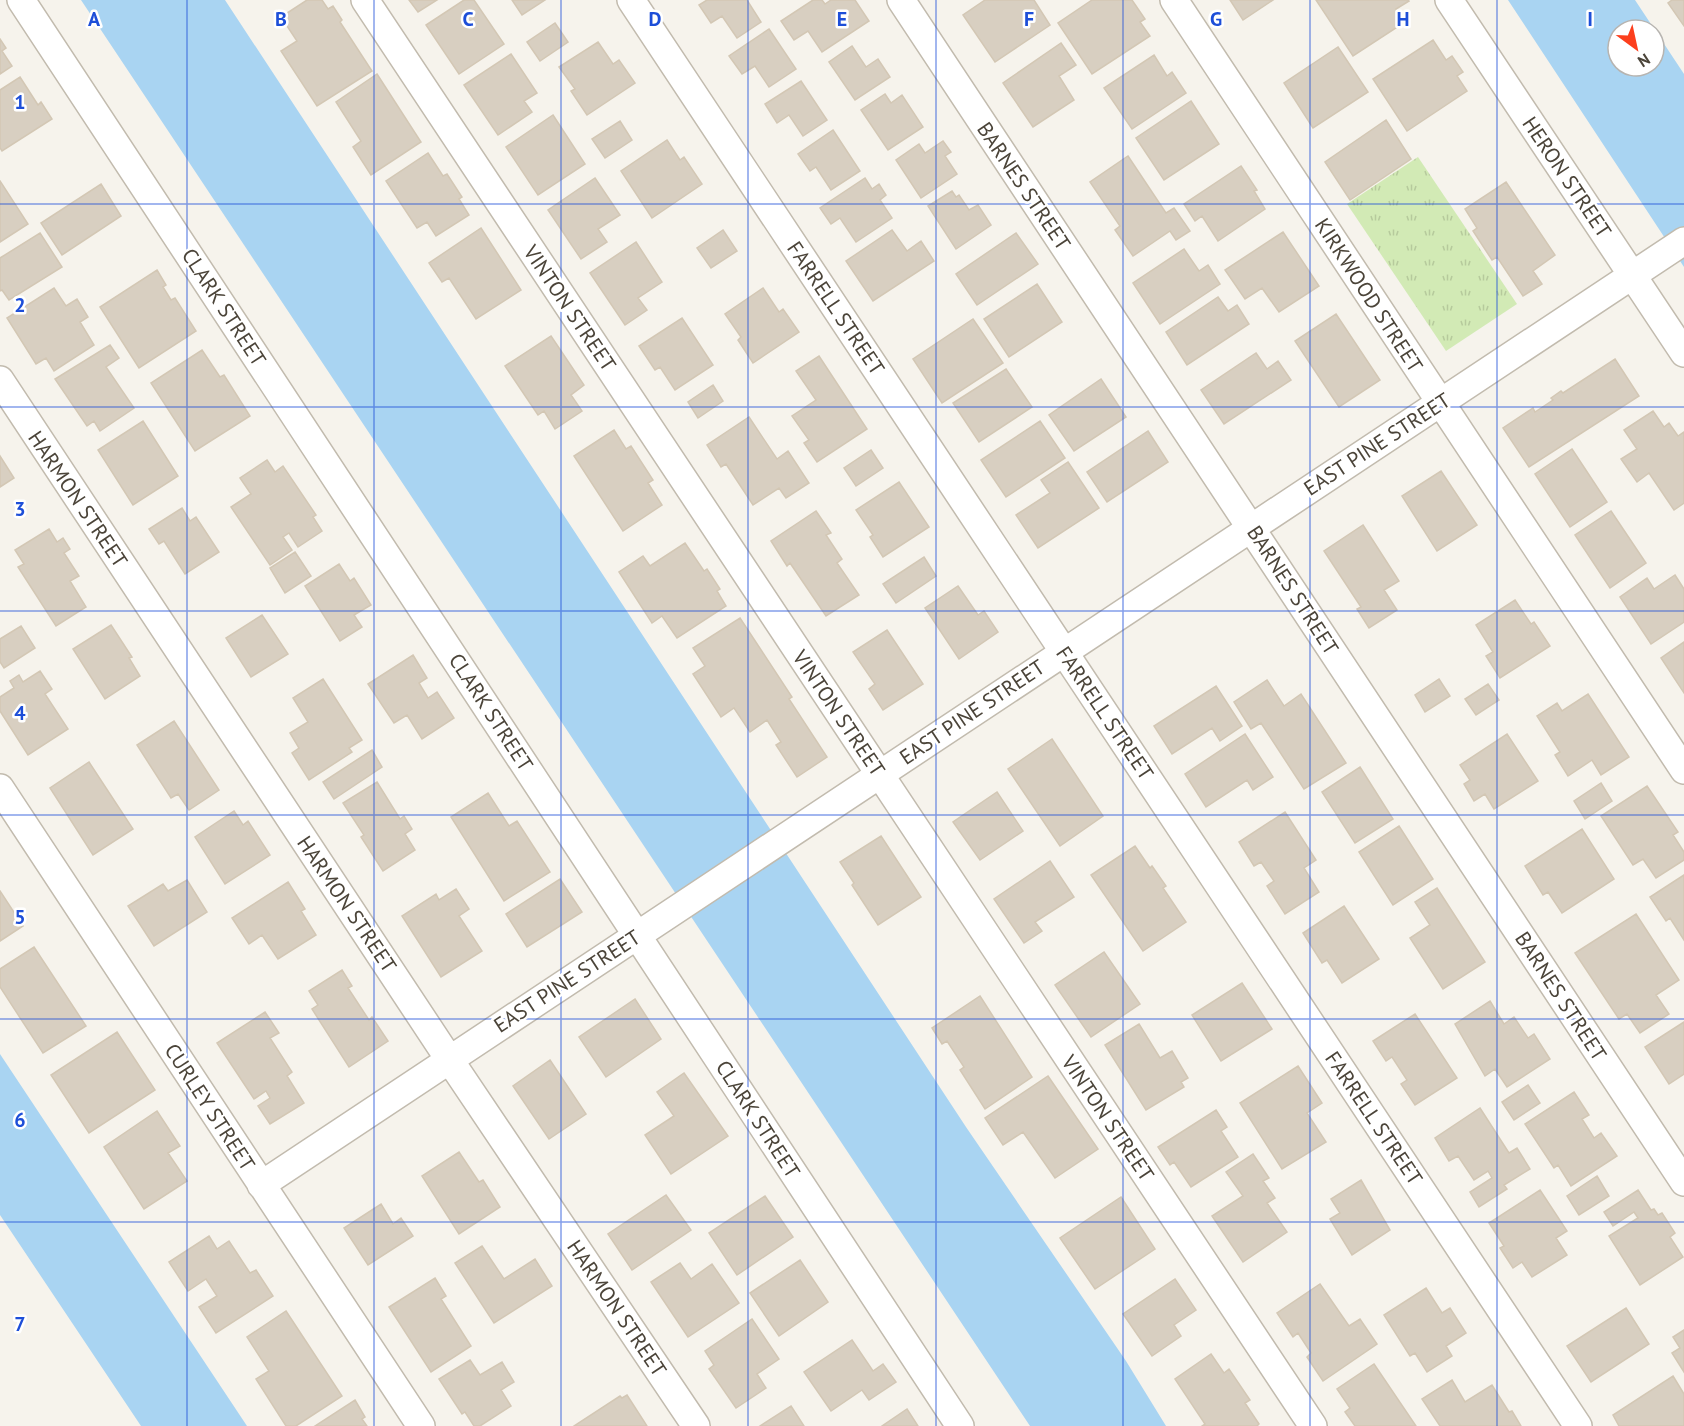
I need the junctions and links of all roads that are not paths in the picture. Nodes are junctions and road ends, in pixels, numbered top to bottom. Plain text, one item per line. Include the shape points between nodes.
1 (21, 0) edge
2 (365, 0) edge
3 (631, 0) edge
4 (901, 0) edge
5 (1174, 0) edge
6 (1449, 0) edge
7 (1684, 242) edge
8 (1643, 268) junction
9 (1684, 353) edge
10 (0, 380) edge
11 (1440, 403) junction
12 (1251, 527) junction
13 (1064, 651) junction
14 (1684, 770) edge
15 (879, 774) junction
16 (0, 788) edge
17 (638, 935) junction
18 (450, 1059) junction
19 (1684, 1182) edge
20 (261, 1185) junction
21 (420, 1426) edge
22 (696, 1426) edge
23 (960, 1426) edge
24 (1313, 1426) edge
25 (1578, 1426) edge

1 - 17 street, CLARK STREET
2 - 15 street, VINTON STREET
3 - 13 street, FARRELL STREET
4 - 12 street, BARNES STREET
5 - 11 street, KIRKWOOD STREET
6 - 8 street, HERON STREET
7 - 8 street, EAST PINE STREET
8 - 9 street, HERON STREET
8 - 11 street, EAST PINE STREET
10 - 18 street, HARMON STREET
11 - 12 street, EAST PINE STREET
11 - 14 street, KIRKWOOD STREET
12 - 13 street, EAST PINE STREET
12 - 19 street, BARNES STREET
13 - 15 street, EAST PINE STREET
13 - 25 street, FARRELL STREET
15 - 17 street, EAST PINE STREET
15 - 24 street, VINTON STREET
16 - 20 street, CURLEY STREET
17 - 18 street, EAST PINE STREET
17 - 23 street, CLARK STREET
18 - 20 street, EAST PINE STREET
18 - 22 street, HARMON STREET
20 - 21 street, CURLEY STREET

